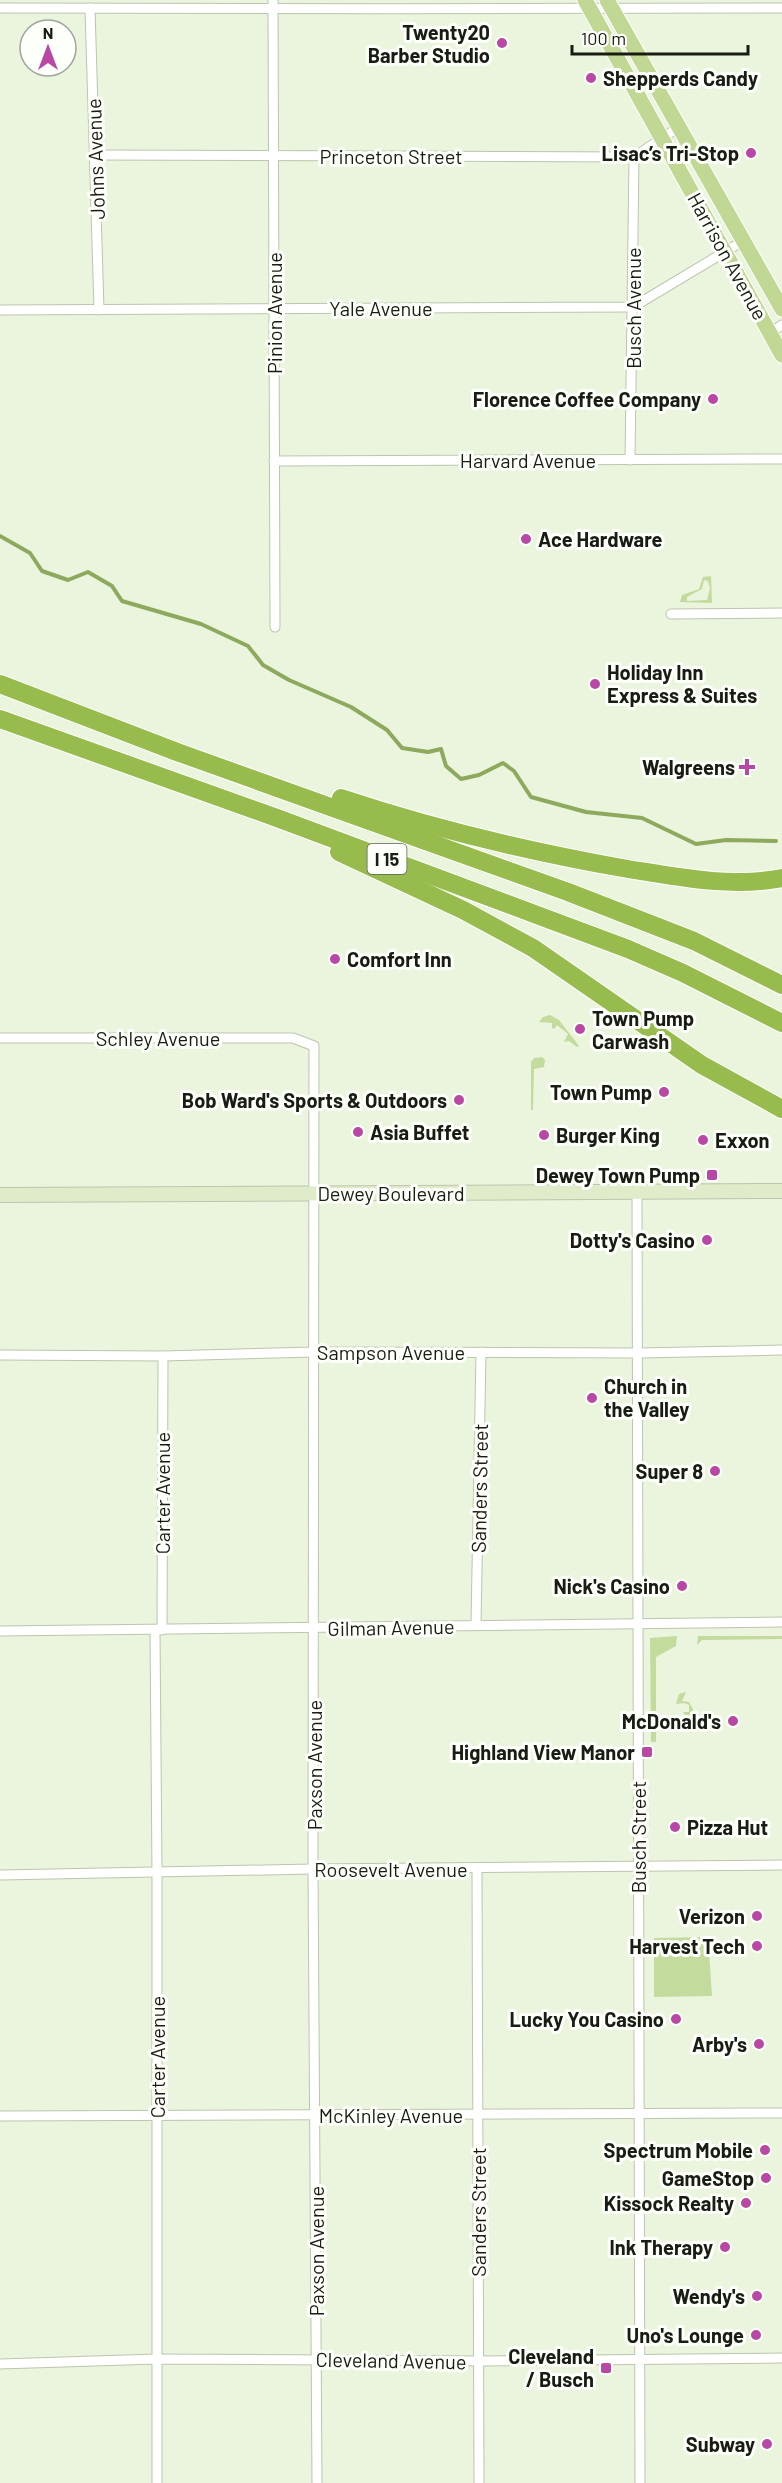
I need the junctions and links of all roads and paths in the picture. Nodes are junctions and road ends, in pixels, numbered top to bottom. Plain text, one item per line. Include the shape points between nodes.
1 (65, 4) edge
2 (273, 4) edge
3 (588, 5) edge
4 (610, 5) edge
5 (0, 8) edge
6 (90, 8) junction
7 (782, 8) edge
8 (679, 127) junction
9 (663, 138) junction
10 (95, 156) junction
11 (274, 156) junction
12 (634, 157) junction
13 (743, 241) junction
14 (725, 250) junction
15 (633, 307) junction
16 (274, 309) junction
17 (782, 309) edge
18 (0, 310) edge
19 (99, 310) junction
20 (776, 329) edge
21 (782, 354) edge
22 (782, 459) edge
23 (630, 460) junction
24 (274, 461) junction
25 (782, 613) edge
26 (671, 614) dead end
27 (275, 627) dead end
28 (0, 684) edge
29 (0, 719) edge
30 (177, 752) junction
31 (277, 818) junction
32 (782, 878) edge
33 (774, 981) edge
34 (775, 1019) edge
35 (0, 1038) edge
36 (314, 1046) joint
37 (782, 1109) edge
38 (637, 1191) junction
39 (782, 1191) edge
40 (315, 1193) junction
41 (0, 1195) edge
42 (782, 1350) edge
43 (315, 1352) junction
44 (481, 1352) junction
45 (639, 1353) junction
46 (0, 1355) edge
47 (163, 1356) junction
48 (782, 1622) edge
49 (638, 1623) junction
50 (476, 1625) junction
51 (314, 1628) junction
52 (0, 1631) edge
53 (158, 1631) junction
54 (782, 1865) edge
55 (638, 1867) junction
56 (313, 1869) junction
57 (477, 1869) junction
58 (157, 1873) junction
59 (0, 1875) edge
60 (782, 2113) edge
61 (478, 2114) junction
62 (640, 2114) junction
63 (156, 2115) junction
64 (315, 2115) junction
65 (0, 2116) edge
66 (782, 2358) edge
67 (157, 2359) junction
68 (317, 2359) junction
69 (639, 2359) junction
70 (479, 2361) junction
71 (0, 2364) edge
72 (157, 2483) edge
73 (317, 2483) edge
74 (479, 2483) edge
75 (640, 2483) edge

1 - 5 street
1 - 6 street
2 - 3 street
2 - 6 street
2 - 11 street, Pinion Avenue
3 - 4 street
3 - 9 main road, Harrison Avenue
4 - 7 street
4 - 8 main road, Harrison Avenue
6 - 10 street, Johns Avenue
8 - 9 street
8 - 13 main road, Harrison Avenue
9 - 12 street
9 - 14 main road, Harrison Avenue
10 - 11 street, Princeton Street
10 - 19 street, Johns Avenue
11 - 12 street, Princeton Street
11 - 16 street, Pinion Avenue
12 - 15 street, Busch Avenue
13 - 14 street
13 - 17 main road, Harrison Avenue
14 - 15 street
14 - 20 main road, Harrison Avenue
15 - 16 street, Yale Avenue
15 - 23 street, Busch Avenue
16 - 19 street, Yale Avenue
16 - 24 street, Pinion Avenue
18 - 19 street, Yale Avenue
20 - 21 main road, Harrison Avenue
22 - 23 street, Harvard Avenue
23 - 24 street, Harvard Avenue
24 - 27 street, Pinion Avenue
25 - 26 street
28 - 30 highway, I 15
29 - 31 highway, I 15
30 - 32 highway via 301,785 394,816 596,863 674,877
30 - 33 highway, I 15 via 568,892 694,941
31 - 34 highway, I 15 via 628,949
31 - 37 highway via 532,948 702,1065
35 - 36 street, Schley Avenue via 293,1038
36 - 40 street, Paxson Avenue
38 - 39 street, Dewey Boulevard
38 - 40 street, Dewey Boulevard
38 - 45 street, Busch Street
40 - 41 street, Dewey Boulevard
40 - 43 street, Paxson Avenue
42 - 45 street, Sampson Avenue
43 - 44 street, Sampson Avenue
43 - 47 street, Sampson Avenue
43 - 51 street, Paxson Avenue
44 - 45 street, Sampson Avenue
44 - 50 street, Sanders Street
45 - 49 street, Busch Street
46 - 47 street, Sampson Avenue
47 - 53 street, Carter Avenue
48 - 49 street, Gilman Avenue
49 - 50 street, Gilman Avenue
49 - 55 street, Busch Street
50 - 51 street, Gilman Avenue
51 - 53 street, Gilman Avenue
51 - 56 street, Paxson Avenue
52 - 53 street, Gilman Avenue
53 - 58 street, Carter Avenue
54 - 55 street, Roosevelt Avenue
55 - 57 street, Roosevelt Avenue
55 - 62 street, Busch Street
56 - 57 street, Roosevelt Avenue
56 - 58 street, Roosevelt Avenue
56 - 64 street, Paxson Avenue
57 - 61 street, Sanders Street
58 - 59 street, Roosevelt Avenue
58 - 63 street, Carter Avenue
60 - 62 street, McKinley Avenue
61 - 62 street, McKinley Avenue
61 - 64 street, McKinley Avenue
61 - 70 street, Sanders Street
62 - 69 street, Busch Street
63 - 64 street, McKinley Avenue
63 - 65 street, McKinley Avenue
63 - 67 street, Carter Avenue
64 - 68 street, Paxson Avenue
66 - 69 street, Cleveland Avenue
67 - 68 street, Cleveland Avenue
67 - 71 street, Cleveland Avenue
67 - 72 street, Carter Avenue
68 - 70 street, Cleveland Avenue
68 - 73 street, Paxson Avenue
69 - 70 street, Cleveland Avenue
69 - 75 street, Busch Street
70 - 74 street, Sanders Street

